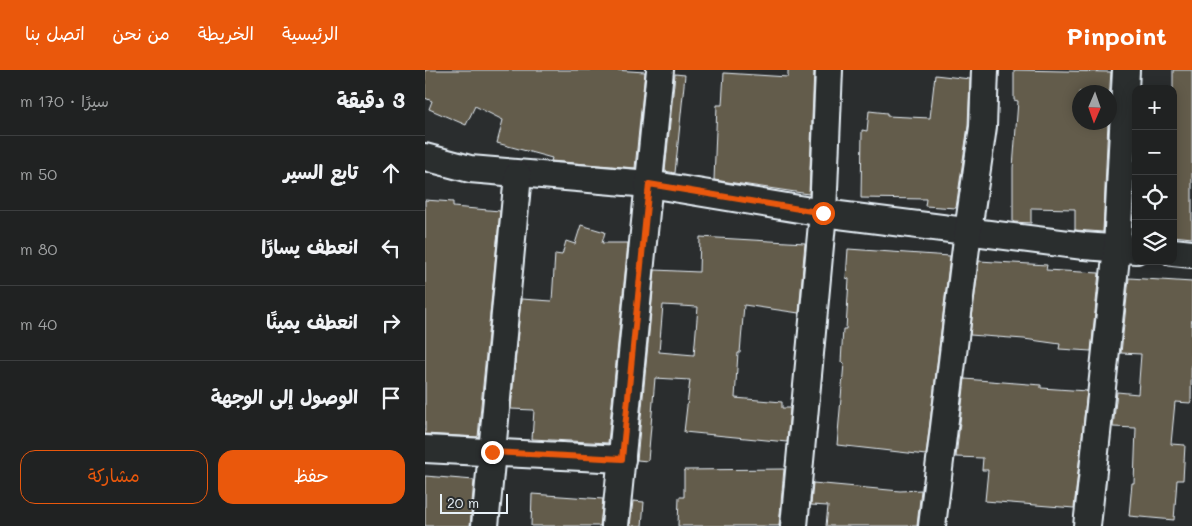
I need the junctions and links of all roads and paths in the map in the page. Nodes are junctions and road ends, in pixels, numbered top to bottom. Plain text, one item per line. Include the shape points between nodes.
1 (660, 70) edge
2 (829, 70) edge
3 (985, 70) edge
4 (1126, 70) edge
5 (425, 157) edge
6 (519, 175) junction
7 (649, 184) junction
8 (823, 213) junction
9 (968, 231) junction
10 (1126, 249) edge
11 (1177, 252) edge
12 (1192, 254) edge
13 (425, 449) edge
14 (492, 452) junction
15 (622, 459) junction
16 (485, 526) edge
17 (615, 526) edge
18 (794, 526) edge
19 (932, 526) edge
20 (1087, 526) edge

1 - 7 street
2 - 8 street
3 - 9 street via 983,127
4 - 10 street
5 - 6 street via 470,169
6 - 7 street
6 - 14 street
7 - 8 street
7 - 15 street
8 - 9 street
8 - 18 street
9 - 10 street
9 - 19 street
10 - 20 street
11 - 12 street
13 - 14 street
14 - 15 street
14 - 16 street
15 - 17 street

